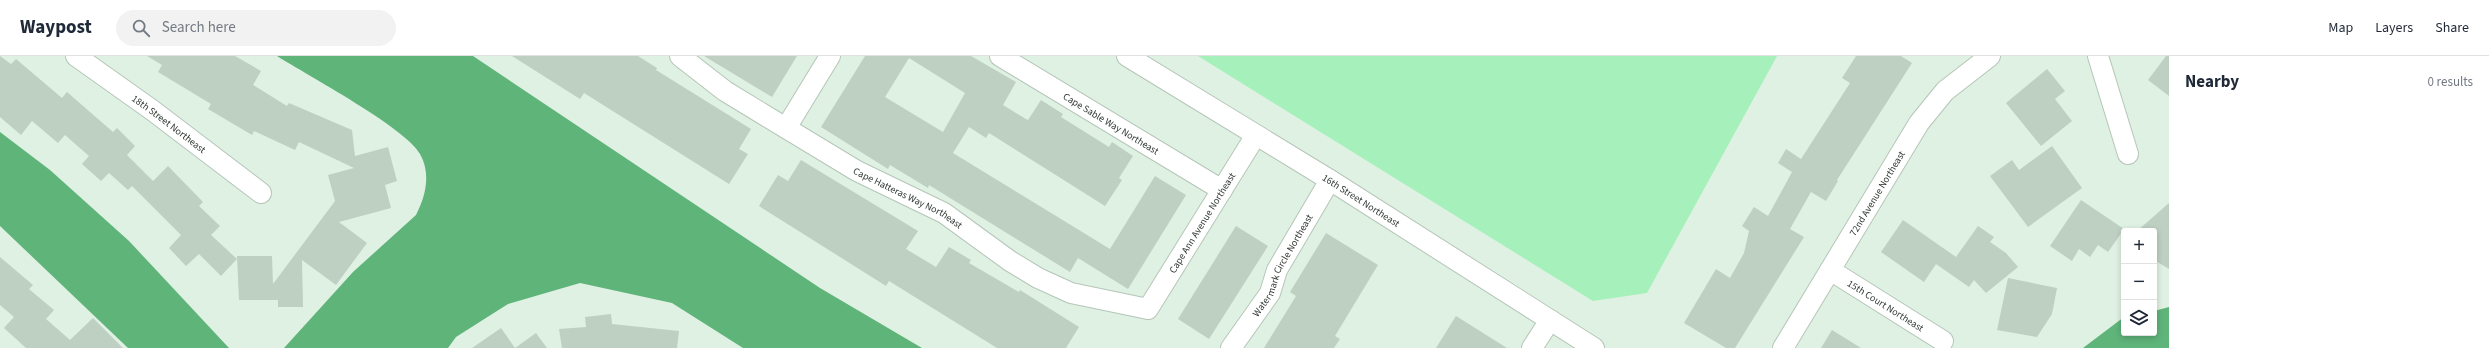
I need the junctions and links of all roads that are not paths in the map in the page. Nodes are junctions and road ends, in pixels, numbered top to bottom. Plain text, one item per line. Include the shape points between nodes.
1 (76, 56) edge
2 (680, 56) edge
3 (830, 56) edge
4 (1000, 56) edge
5 (1127, 56) edge
6 (1990, 56) edge
7 (2098, 56) edge
8 (786, 128) junction
9 (1256, 135) junction
10 (2128, 154) dead end
11 (1330, 180) junction
12 (1222, 190) junction
13 (261, 193) dead end
14 (1830, 270) junction
15 (1148, 309) joint
16 (1550, 320) junction
17 (1943, 341) dead end
18 (1231, 348) edge
19 (1532, 348) edge
20 (1594, 348) edge
21 (1783, 348) edge

1 - 13 street, 18th Street Northeast
2 - 8 street, Cape Hatteras Way Northeast via 725,91
3 - 8 street
4 - 12 street, Cape Sable Way Northeast
5 - 9 street, 16th Street Northeast
6 - 14 street, 72nd Avenue Northeast via 1945,91 1919,123
7 - 10 street
8 - 15 street, Cape Hatteras Way Northeast via 858,171 944,213 1038,278 1071,293
9 - 11 street, 16th Street Northeast
9 - 12 street, Cape Ann Avenue Northeast
11 - 16 street, 16th Street Northeast
11 - 18 street, Watermark Circle Northeast via 1277,270 1270,293
12 - 15 street, Cape Ann Avenue Northeast
14 - 17 street, 15th Court Northeast
14 - 21 street, 72nd Avenue Northeast
16 - 19 street
16 - 20 street, 16th Street Northeast

